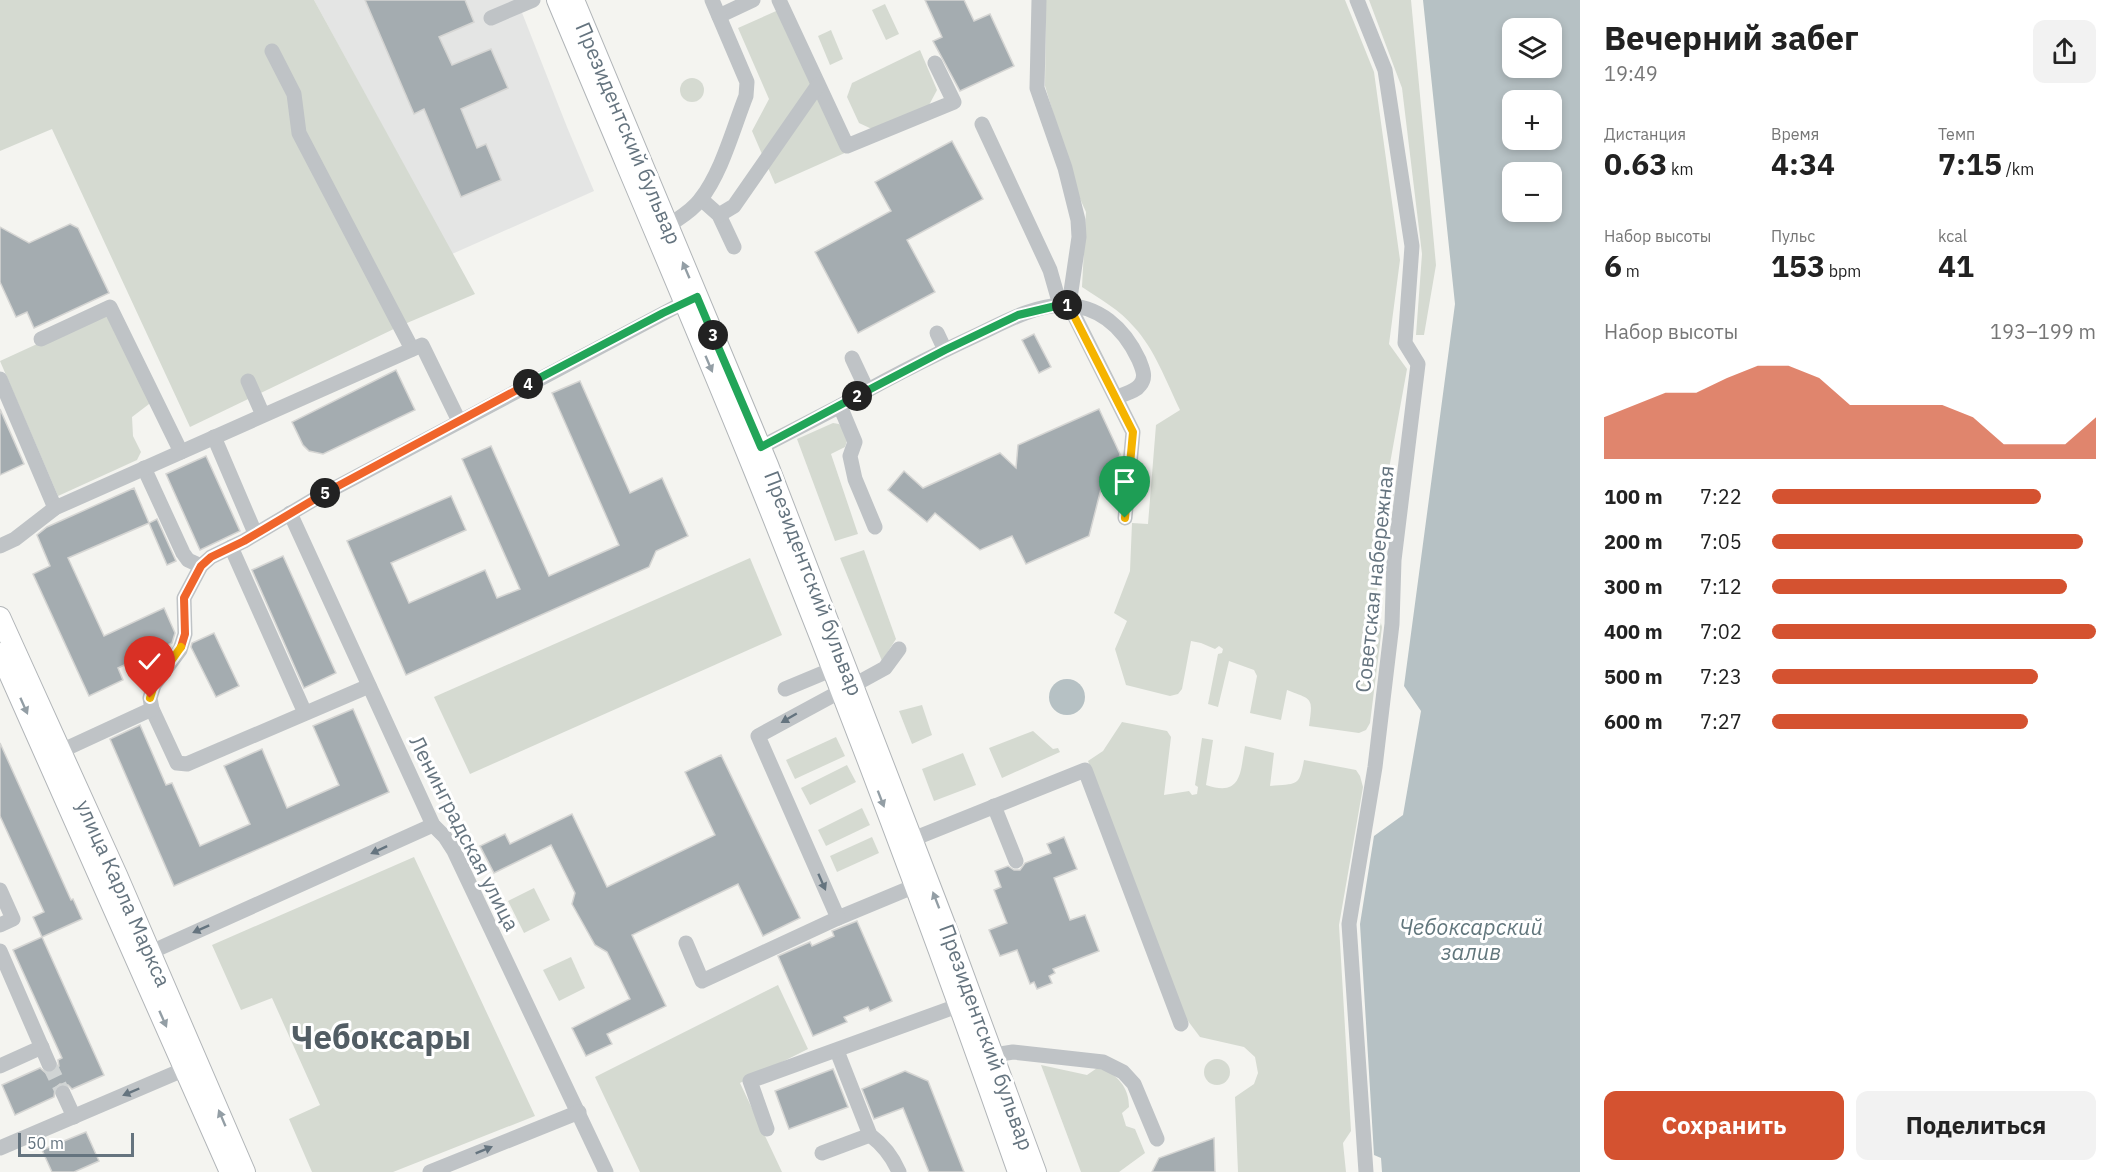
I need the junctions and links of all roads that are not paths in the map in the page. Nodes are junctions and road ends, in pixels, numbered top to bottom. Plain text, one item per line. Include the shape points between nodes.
1 (532, 0) edge
2 (557, 0) edge
3 (574, 0) edge
4 (712, 0) edge
5 (753, 0) edge
6 (779, 0) edge
7 (1039, 0) edge
8 (1357, 0) edge
9 (719, 16) junction
10 (491, 18) dead end
11 (272, 51) dead end
12 (935, 63) dead end
13 (818, 85) junction
14 (982, 124) dead end
15 (701, 199) junction
16 (719, 215) junction
17 (661, 229) junction
18 (734, 248) dead end
19 (690, 300) junction
20 (1065, 305) junction
21 (937, 333) dead end
22 (41, 339) dead end
23 (412, 349) junction
24 (945, 350) junction
25 (852, 358) dead end
26 (0, 379) edge
27 (248, 381) dead end
28 (867, 390) junction
29 (1120, 396) dead end
30 (840, 406) junction
31 (263, 415) junction
32 (459, 421) junction
33 (214, 437) junction
34 (754, 450) junction
35 (182, 452) junction
36 (144, 468) junction
37 (55, 508) junction
38 (290, 513) junction
39 (1125, 518) dead end
40 (875, 527) dead end
41 (255, 533) junction
42 (0, 546) edge
43 (231, 547) junction
44 (201, 566) junction
45 (0, 617) edge
46 (899, 648) dead end
47 (0, 653) edge
48 (833, 669) junction
49 (369, 686) junction
50 (847, 688) junction
51 (785, 689) dead end
52 (152, 710) junction
53 (305, 713) junction
54 (61, 751) junction
55 (994, 806) junction
56 (433, 825) junction
57 (906, 842) junction
58 (1016, 861) dead end
59 (915, 886) junction
60 (0, 890) edge
61 (838, 918) junction
62 (0, 925) edge
63 (686, 943) dead end
64 (0, 951) edge
65 (151, 952) junction
66 (967, 1003) junction
67 (1181, 1024) dead end
68 (42, 1047) junction
69 (837, 1051) junction
70 (986, 1057) junction
71 (49, 1064) tunnel mouth
72 (0, 1066) edge
73 (185, 1069) junction
74 (63, 1094) tunnel mouth
75 (579, 1112) junction
76 (74, 1117) junction
77 (767, 1129) dead end
78 (870, 1135) junction
79 (1157, 1139) dead end
80 (0, 1148) edge
81 (822, 1152) dead end
82 (230, 1172) edge
83 (245, 1172) edge
84 (430, 1172) edge
85 (606, 1172) edge
86 (899, 1172) edge
87 (1018, 1172) edge
88 (1036, 1172) edge
89 (1366, 1172) edge

1 - 10 street
2 - 17 main road, Президентский бульвар
3 - 17 main road, Президентский бульвар
4 - 9 street
5 - 9 street
6 - 13 street
7 - 20 street via 1037,88 1065,168 1078,220 1079,237
8 - 89 street, Советская набережная via 1385,70 1412,246 1405,343 1418,364 1394,560 1392,624 1375,767 1349,924
9 - 15 street via 747,82 746,96 714,178
11 - 23 street via 294,94 299,133
12 - 13 street via 954,102 847,146
13 - 16 street via 734,206
14 - 20 street
15 - 16 street
15 - 17 street
16 - 18 street
17 - 19 main road, Президентский бульвар
19 - 32 street
19 - 34 main road, Президентский бульвар
20 - 24 street via 1018,315
20 - 29 street via 1104,316 1132,346 1144,378 1135,390
20 - 39 street via 1133,432
21 - 24 street
22 - 35 street via 110,307
23 - 31 street
23 - 32 street via 422,345
24 - 28 street
25 - 28 street
26 - 37 street
27 - 31 street
28 - 30 street
30 - 34 street
30 - 40 street via 855,442 850,456 855,479
31 - 33 street
32 - 38 street
33 - 35 street
33 - 41 street
34 - 48 main road, Президентский бульвар
34 - 50 main road, Президентский бульвар
35 - 36 street
36 - 37 street
36 - 44 street via 183,553
37 - 42 street
38 - 41 street
38 - 49 street, Ленинградская улица
41 - 43 street
43 - 44 street
43 - 53 street
44 - 52 street via 184,598 185,634 180,650 154,685
45 - 54 main road, улица Карла Маркса
46 - 50 street via 885,668
47 -> 73 main road, улица Карла Маркса
48 - 50 main road, Президентский бульвар
48 - 51 street
49 - 53 street
49 - 56 street, Ленинградская улица
50 - 57 main road, Президентский бульвар
50 -> 61 street via 758,736
52 - 53 street via 177,763 186,764
52 - 54 street
54 - 65 main road, улица Карла Маркса
55 - 57 street
55 - 58 street
55 - 67 street via 1085,770
56 -> 65 street
56 - 75 street, Ленинградская улица via 454,851
57 - 59 main road, Президентский бульвар
66 -> 57 main road, Президентский бульвар
59 - 61 street
59 - 66 main road, Президентский бульвар
60 - 62 street via 13,919
61 - 63 street via 702,981
64 - 68 street
83 -> 65 main road, улица Карла Маркса
66 - 69 street
66 - 70 main road, Президентский бульвар
68 - 71 street
68 - 72 street
69 - 77 street via 750,1081
69 - 78 street
70 - 79 street via 1012,1052 1103,1062 1123,1072 1134,1084
70 - 87 main road, Президентский бульвар
70 - 88 main road, Президентский бульвар
73 -> 76 street
73 - 82 main road, улица Карла Маркса
74 - 76 street
84 -> 75 street
75 - 85 street, Ленинградская улица
76 - 80 street
78 - 81 street
78 - 86 street

